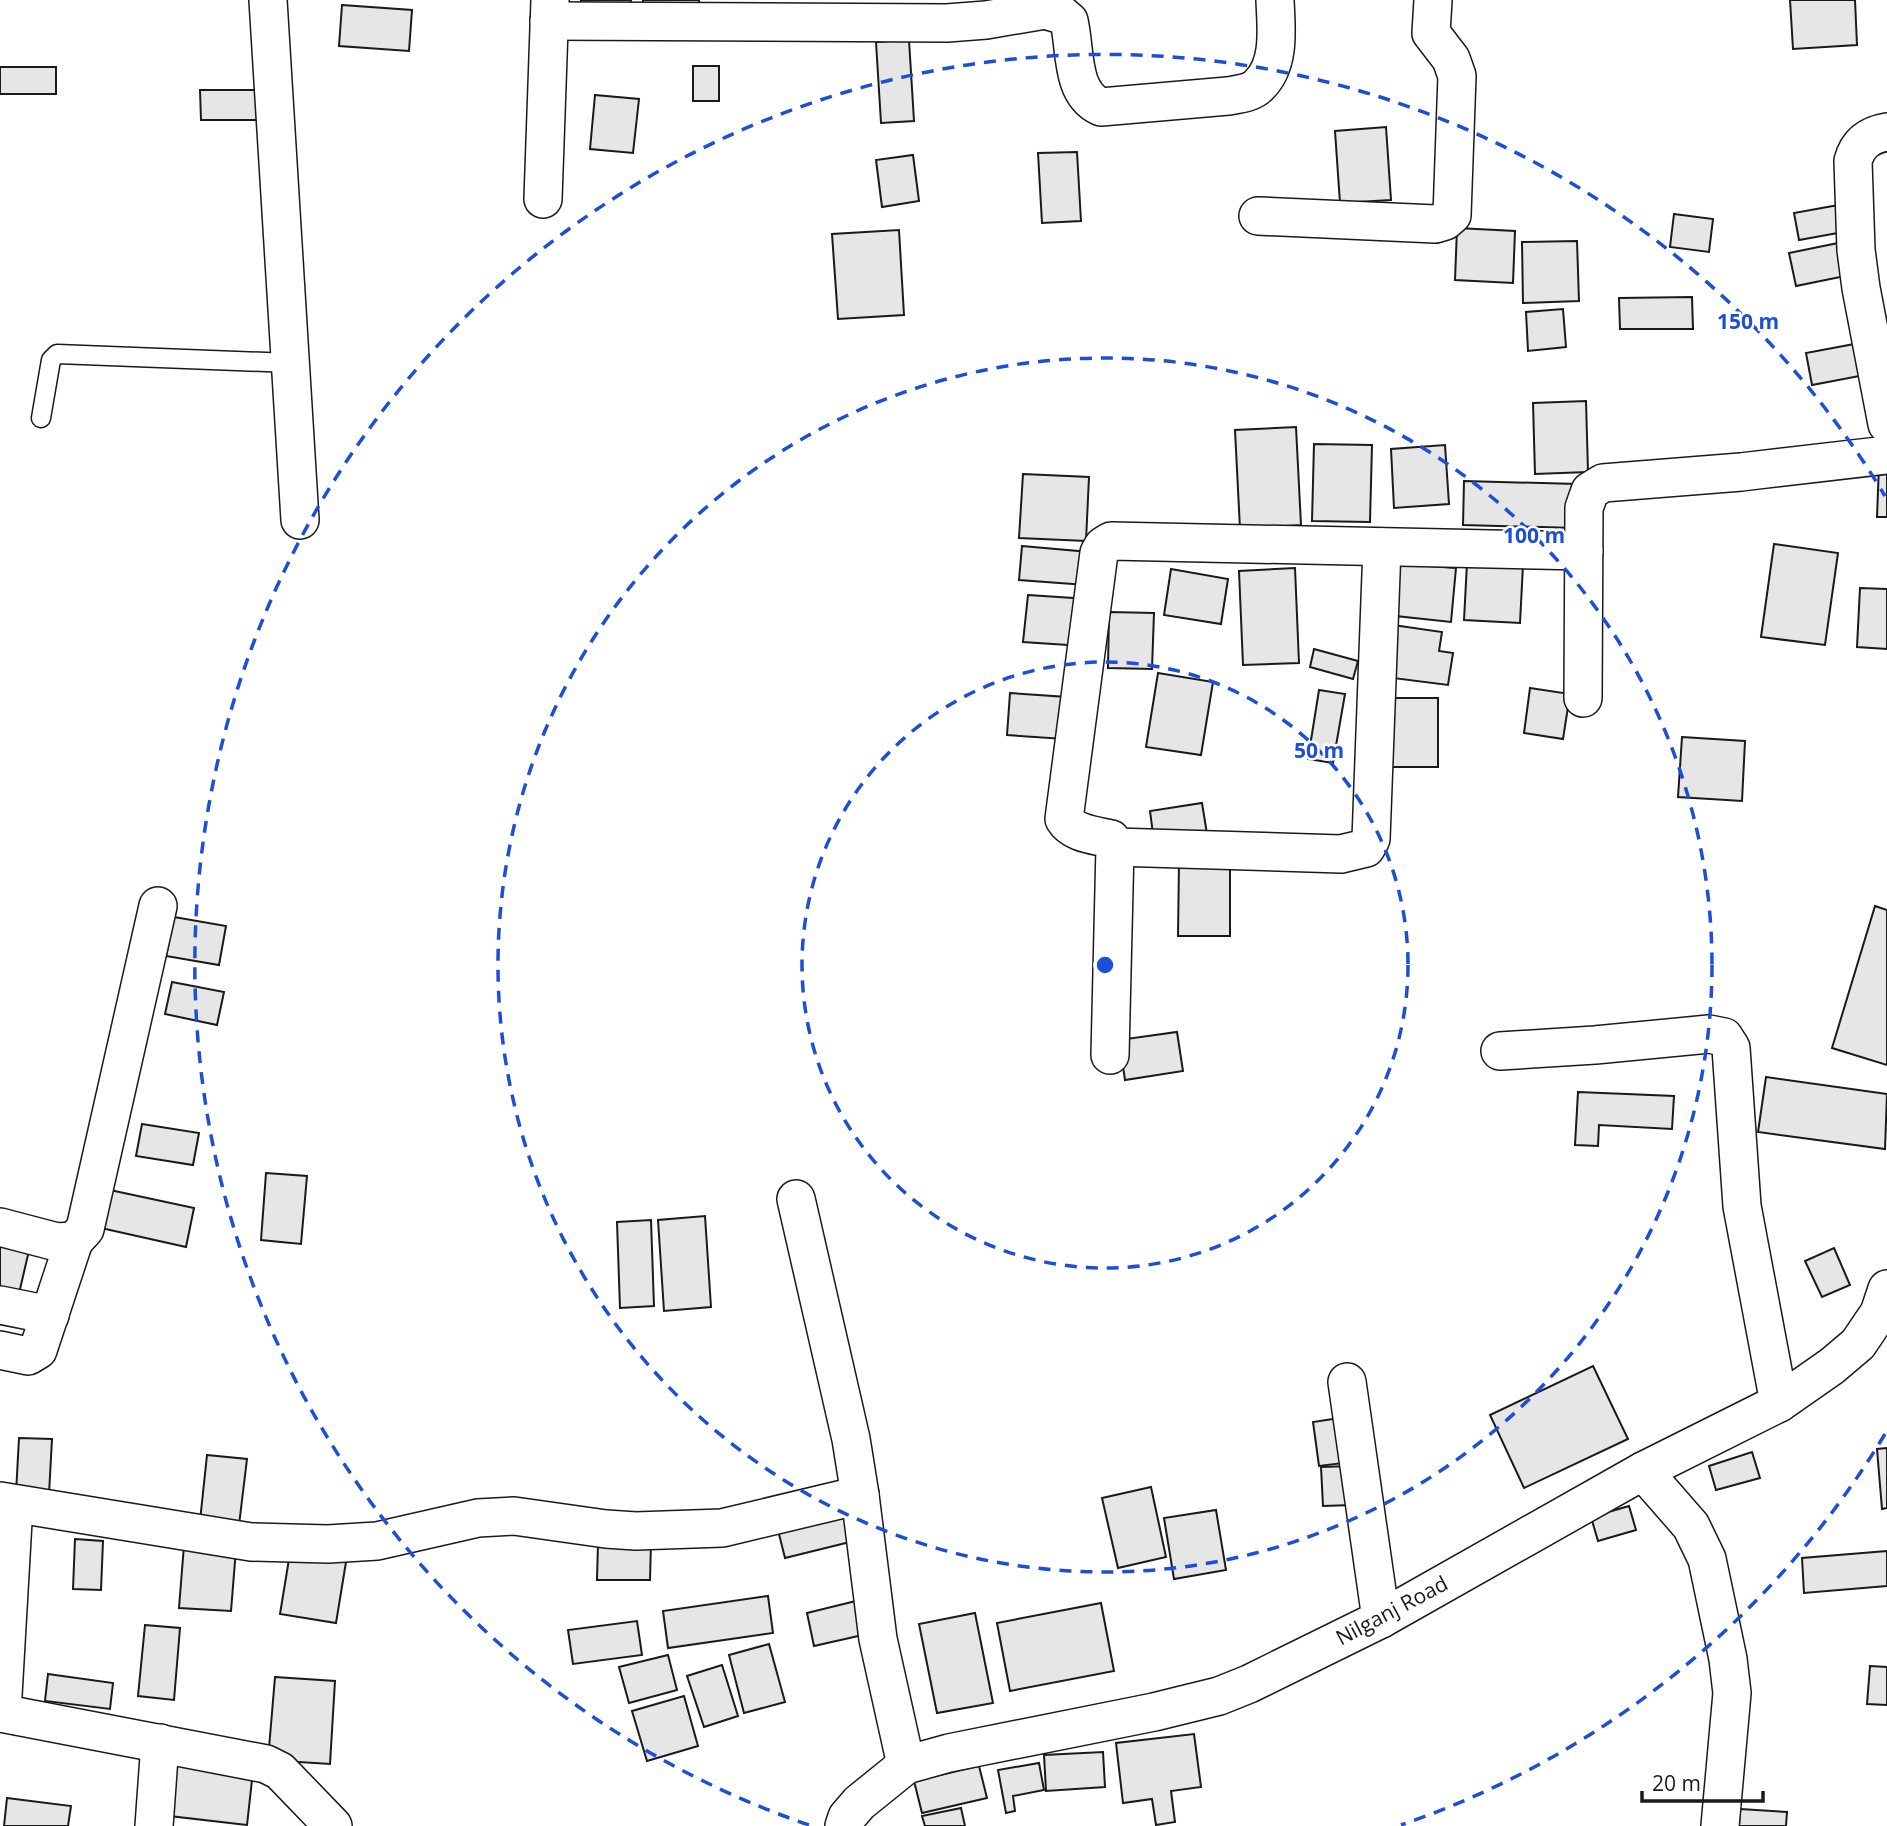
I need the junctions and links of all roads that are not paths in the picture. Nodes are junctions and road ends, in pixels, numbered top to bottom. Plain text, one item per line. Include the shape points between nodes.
1 (268, 0) edge
2 (1275, 0) edge
3 (1433, 0) edge
4 (550, 11) edge
5 (1887, 132) edge
6 (543, 199) dead end
7 (1258, 216) dead end
8 (290, 363) junction
9 (40, 418) dead end
10 (1887, 424) edge
11 (1887, 455) edge
12 (300, 520) dead end
13 (1382, 547) junction
14 (1584, 551) junction
15 (1583, 698) dead end
16 (1115, 847) junction
17 (158, 906) dead end
18 (1500, 1051) dead end
19 (1110, 1055) dead end
20 (796, 1199) dead end
21 (0, 1227) edge
22 (74, 1241) junction
23 (1887, 1289) edge
24 (0, 1305) edge
25 (50, 1315) junction
26 (1877, 1340) edge
27 (0, 1350) edge
28 (1347, 1382) dead end
29 (1779, 1403) junction
30 (1643, 1471) junction
31 (860, 1495) junction
32 (7, 1502) edge
33 (1381, 1619) junction
34 (1, 1713) edge
35 (160, 1743) junction
36 (906, 1765) junction
37 (154, 1826) edge
38 (333, 1826) edge
39 (844, 1826) edge
40 (1720, 1826) edge

1 - 8 street
2 - 4 street via 1275,54 1259,86 1228,96 1101,107 1083,94 1078,81 1069,21 1045,10 947,23
3 - 7 street via 1432,33 1457,76 1452,215 1435,224
4 - 6 street
5 - 10 street via 1856,147 1853,161 1856,250
8 - 9 lane via 57,354 51,360
8 - 12 street
11 - 14 street via 1603,483 1590,491 1584,508
13 - 14 street
13 - 16 street via 1371,839 1366,848 1341,854
13 - 16 street via 1111,541 1103,546 1064,819 1077,831 1111,839
14 - 15 street
16 - 19 street
17 - 22 street via 85,1229
18 - 29 street via 1709,1034 1724,1037 1731,1048 1742,1206
20 - 31 street
21 - 22 street via 57,1242
22 - 25 street
23 - 26 street, Nilganj Road
24 - 25 street
25 - 27 street via 34,1354
26 - 29 street, Nilganj Road via 1850,1352
28 - 33 street
29 - 30 street, Nilganj Road
30 - 33 street, Nilganj Road
30 - 40 street via 1692,1526 1707,1559 1732,1693
31 - 32 street via 722,1528 626,1531 514,1516 478,1518 377,1541 328,1544 251,1542
31 - 36 street via 877,1639
32 - 34 street
33 - 36 street, Nilganj Road via 1219,1696
34 - 35 street
35 - 37 street
35 - 38 street via 266,1764 280,1771
36 - 39 street, Nilganj Road via 859,1802

